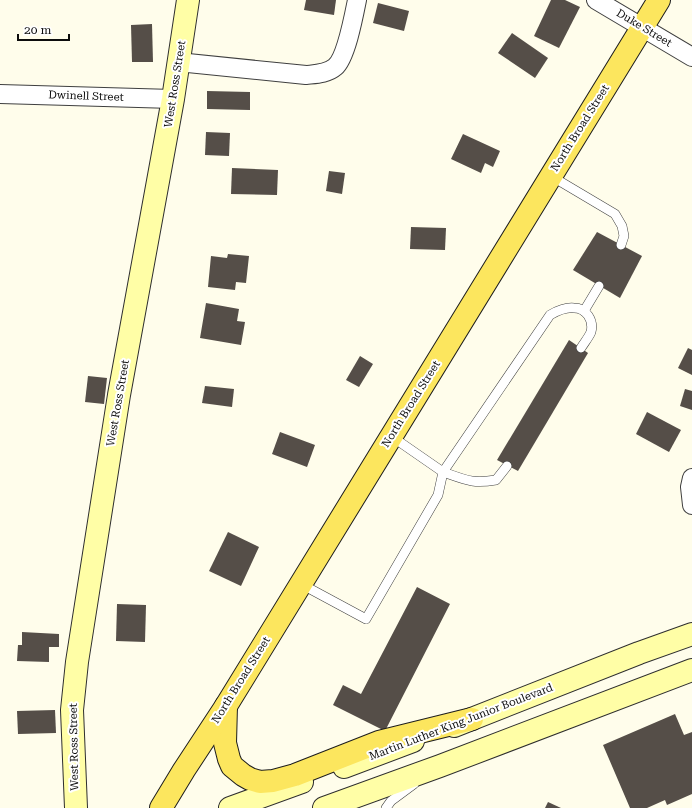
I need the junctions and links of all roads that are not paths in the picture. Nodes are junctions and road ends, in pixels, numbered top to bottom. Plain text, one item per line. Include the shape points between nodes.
1 (188, 0) edge
2 (357, 0) edge
3 (596, 0) edge
4 (659, 0) edge
5 (642, 27) junction
6 (692, 57) edge
7 (178, 62) junction
8 (0, 94) edge
9 (173, 99) junction
10 (551, 176) junction
11 (621, 245) dead end
12 (599, 286) dead end
13 (584, 311) junction
14 (581, 348) dead end
15 (391, 436) junction
16 (507, 466) dead end
17 (443, 472) junction
18 (692, 478) edge
19 (692, 505) edge
20 (301, 584) junction
21 (692, 634) edge
22 (692, 670) edge
23 (226, 706) junction
24 (472, 719) junction
25 (440, 766) junction
26 (76, 808) edge
27 (161, 808) edge
28 (230, 808) edge
29 (324, 808) edge
30 (386, 808) edge

1 - 7 main road, West Ross Street
2 - 7 street via 340,61 335,68 324,73 306,75
3 - 5 street, Duke Street
4 - 5 main road, North Broad Street
5 - 6 street, Duke Street
5 - 10 main road, North Broad Street
7 - 9 main road, West Ross Street
8 - 9 street, Dwinell Street
9 - 26 main road, West Ross Street via 119,394 77,662 72,710
10 - 11 lane via 614,214 622,226 624,236
10 - 15 main road, North Broad Street
12 - 13 lane
13 - 14 lane via 590,317 591,324 590,332
13 - 17 lane via 575,307 561,309 550,315
15 - 17 lane
15 - 20 main road, North Broad Street
16 - 17 lane via 496,480 484,482 471,482
17 - 20 lane via 438,494 366,620
18 - 19 street
20 - 23 main road, North Broad Street
21 - 24 main road, Martin Luther King Junior Boulevard
22 - 25 main road
23 - 24 main road via 225,743 232,766 250,779 260,782 295,775 379,742
23 - 27 main road, North Broad Street
24 - 28 main road, Martin Luther King Junior Boulevard
25 - 29 main road
25 - 30 lane via 404,790

